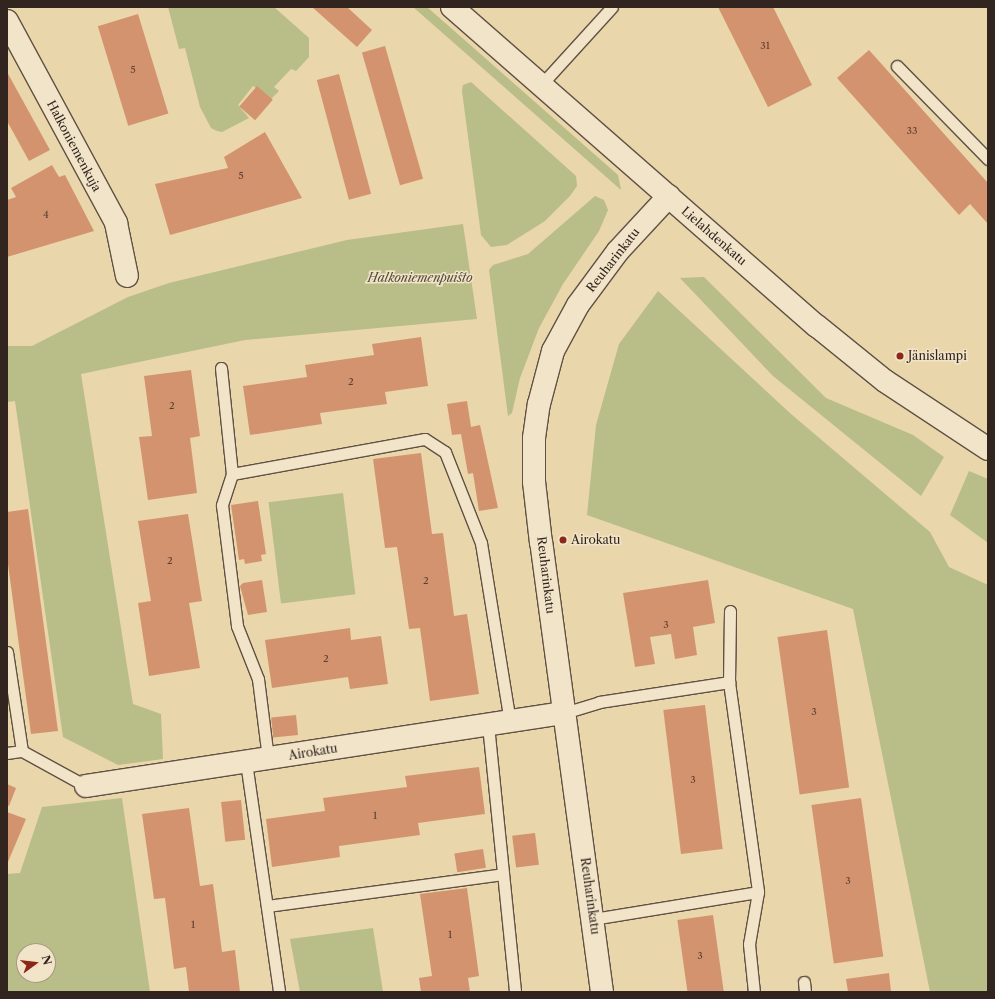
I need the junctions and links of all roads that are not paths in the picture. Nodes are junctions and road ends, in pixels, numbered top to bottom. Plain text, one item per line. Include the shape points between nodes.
1 (452, 7) edge
2 (612, 7) edge
3 (7, 21) edge
4 (897, 66) dead end
5 (541, 85) junction
6 (988, 159) edge
7 (669, 196) junction
8 (127, 276) dead end
9 (221, 368) dead end
10 (988, 450) edge
11 (232, 474) junction
12 (730, 611) dead end
13 (7, 652) edge
14 (729, 682) junction
15 (564, 713) junction
16 (510, 722) junction
17 (488, 725) junction
18 (22, 752) junction
19 (7, 753) edge
20 (268, 758) junction
21 (246, 762) junction
22 (86, 786) joint
23 (503, 874) junction
24 (758, 892) junction
25 (267, 906) junction
26 (593, 919) junction
27 (279, 992) edge
28 (515, 992) edge
29 (602, 992) edge
30 (754, 992) edge

1 - 5 street, Lielahdenkatu
2 - 5 lane
3 - 8 street, Halkoniemenkuja via 116,223
4 - 6 lane
5 - 7 street, Lielahdenkatu
7 - 10 street, Lielahdenkatu via 885,381
7 - 15 street, Reuharinkatu via 618,251 578,305 553,351 538,404 534,438 534,482
9 - 11 lane
11 - 16 lane via 425,439 445,452 481,543
11 - 20 lane via 222,505 237,626 258,679
12 - 14 lane
13 - 18 lane
14 - 15 lane via 599,702
14 - 24 lane
15 - 16 street, Airokatu
15 - 26 street, Reuharinkatu
16 - 17 street, Airokatu
17 - 20 street, Airokatu
17 - 23 lane
18 - 19 lane
18 - 22 lane
20 - 21 street, Airokatu
21 - 22 street, Airokatu
21 - 25 lane
23 - 25 lane
23 - 28 lane
24 - 26 lane
24 - 30 lane via 749,944
25 - 27 lane
26 - 29 street, Reuharinkatu

